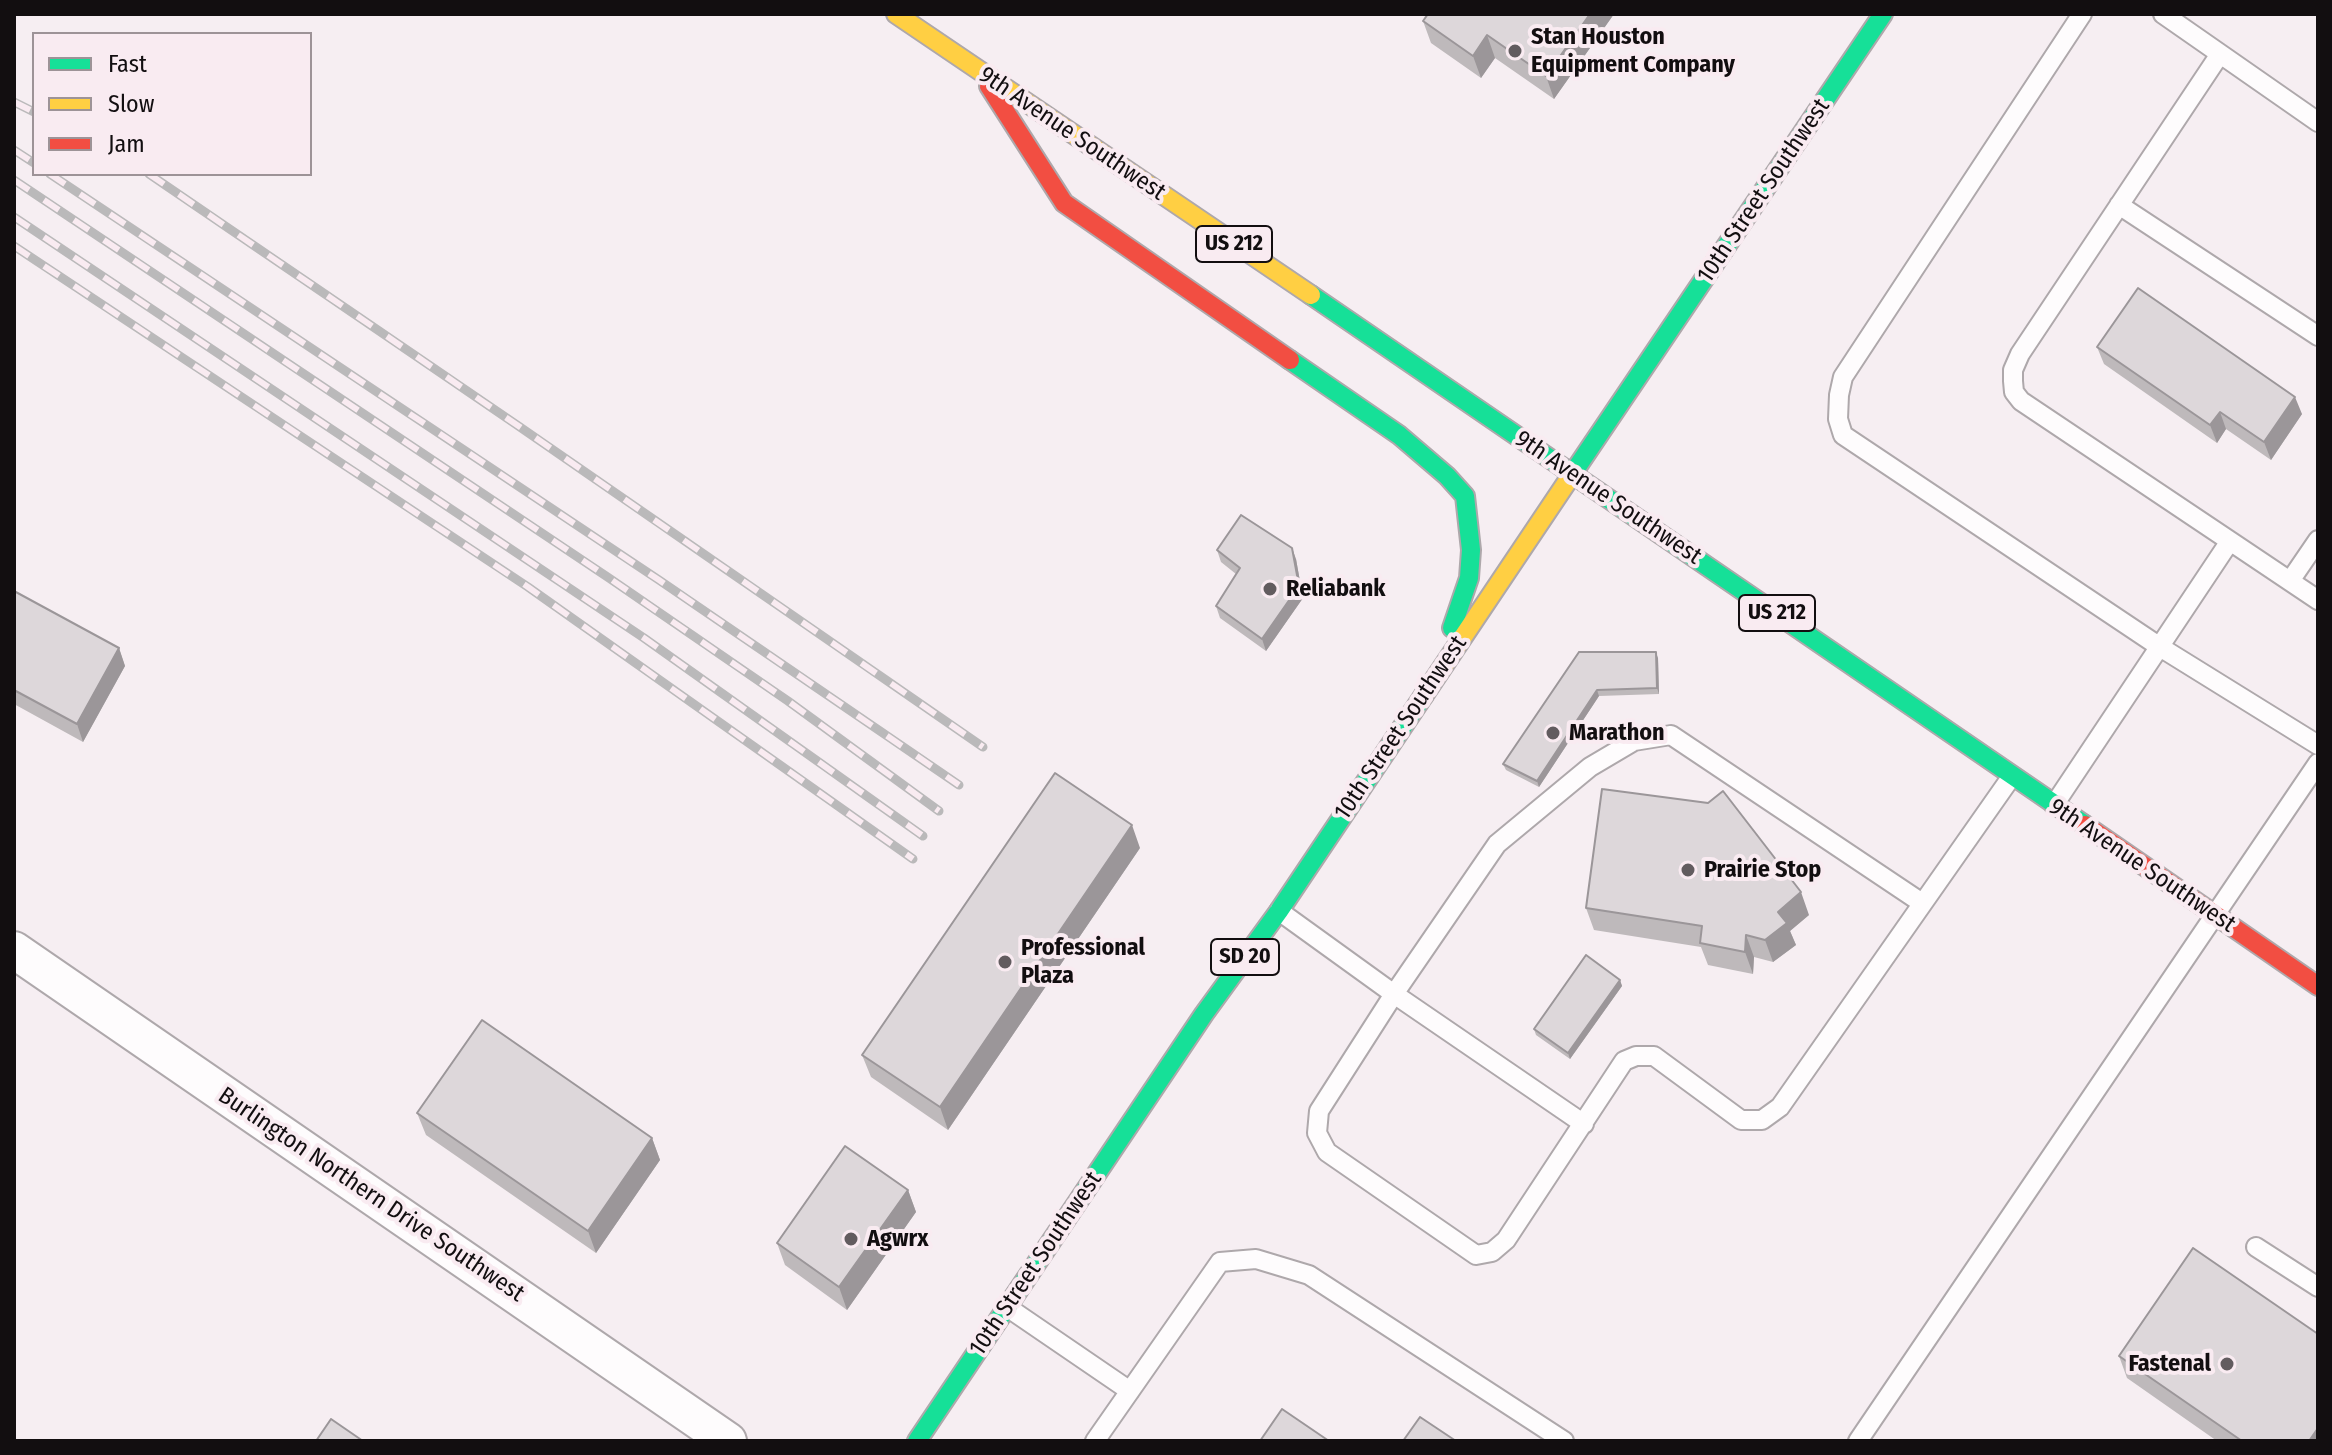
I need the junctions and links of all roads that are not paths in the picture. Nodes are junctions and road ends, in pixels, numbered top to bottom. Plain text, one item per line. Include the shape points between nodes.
1 (896, 14) edge
2 (1883, 14) edge
3 (2082, 14) edge
4 (2163, 14) edge
5 (2220, 54) junction
6 (979, 71) junction
7 (2318, 122) edge
8 (2119, 205) junction
9 (2318, 336) edge
10 (1573, 473) junction
11 (2318, 540) edge
12 (2230, 541) junction
13 (2290, 581) junction
14 (2318, 600) edge
15 (2160, 647) junction
16 (1435, 676) junction
17 (2318, 745) edge
18 (2318, 763) edge
19 (2012, 776) junction
20 (2054, 805) junction
21 (1922, 903) junction
22 (1279, 911) junction
23 (2216, 916) junction
24 (14, 950) edge
25 (2318, 986) edge
26 (1394, 994) junction
27 (1584, 1124) junction
28 (2256, 1247) dead end
29 (2318, 1287) edge
30 (1007, 1307) junction
31 (1130, 1391) junction
32 (728, 1441) edge
33 (917, 1441) edge
34 (1095, 1441) edge
35 (1564, 1441) edge
36 (1858, 1441) edge

1 - 6 main road, 9th Avenue Southwest / US 212
2 - 10 main road, 10th Street Southwest
3 - 15 lane via 1843,377 1838,419 1843,435
4 - 5 lane
5 - 7 lane
5 - 8 lane
6 - 10 main road, 9th Avenue Southwest / US 212
6 - 16 main road via 1064,203 1399,435 1465,496 1469,578
8 - 9 lane
8 - 12 lane via 2020,354 2013,370 2014,392
10 - 16 main road, 10th Street Southwest / SD 20
10 - 19 main road, 9th Avenue Southwest / US 212
11 - 13 lane
12 - 13 lane
12 - 15 lane
13 - 14 lane
15 - 17 lane
15 - 20 lane
16 - 22 main road, 10th Street Southwest / SD 20
18 - 23 lane
19 - 20 main road, 9th Avenue Southwest / US 212
19 - 21 lane
20 - 23 main road, 9th Avenue Southwest / US 212
21 - 26 lane via 1671,735 1634,741 1590,767 1497,844
21 - 27 lane via 1780,1107 1762,1120 1741,1120 1654,1056 1636,1056 1624,1061
22 - 26 lane
22 - 30 main road, 10th Street Southwest / SD 20
23 - 25 main road, 9th Avenue Southwest / US 212
23 - 36 lane
24 - 32 street, Burlington Northern Drive Southwest
26 - 27 lane
26 - 27 lane via 1319,1111 1317,1133 1327,1152 1476,1255 1492,1252 1506,1240
28 - 29 lane
30 - 31 lane
30 - 33 main road, 10th Street Southwest / SD 20
31 - 34 lane
31 - 35 lane via 1220,1262 1256,1259 1309,1275

